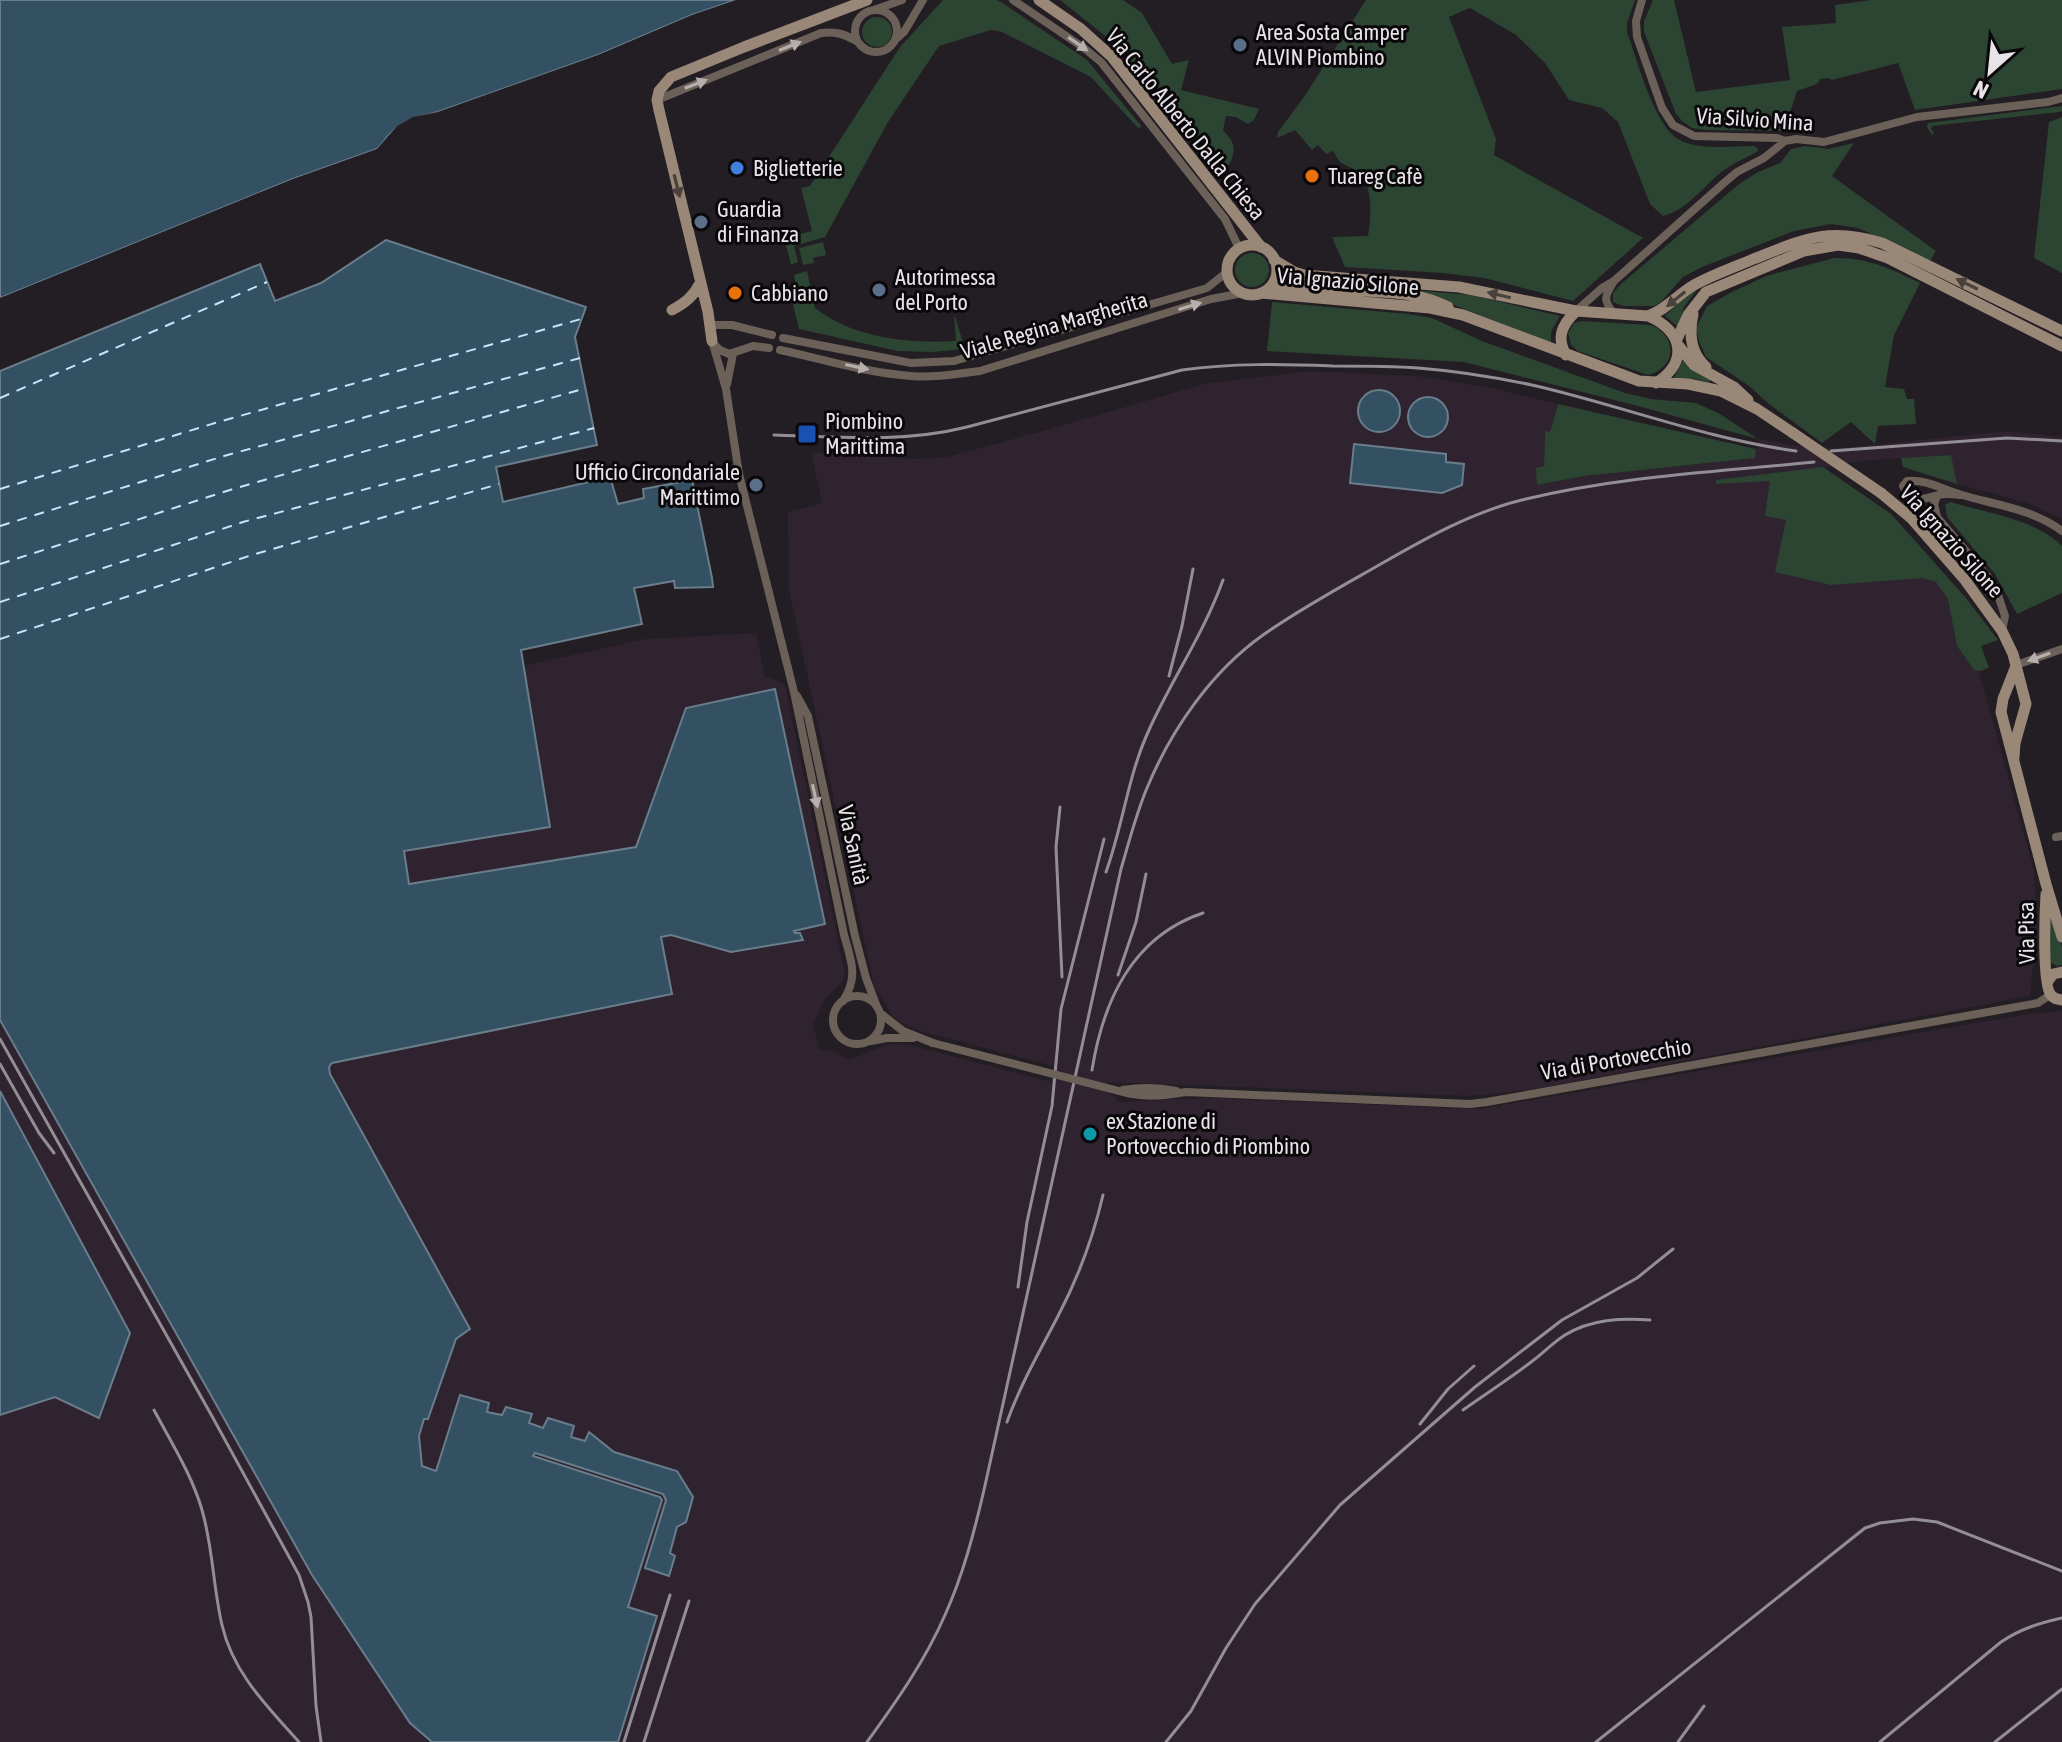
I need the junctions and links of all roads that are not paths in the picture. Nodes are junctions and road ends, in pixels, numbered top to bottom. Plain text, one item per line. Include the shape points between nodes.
1 (902, 0) edge
2 (923, 0) edge
3 (1013, 0) edge
4 (1039, 0) edge
5 (1642, 0) edge
6 (875, 6) edge
7 (895, 40) junction
8 (858, 42) junction
9 (2062, 98) edge
10 (657, 100) junction
11 (1785, 141) junction
12 (1261, 247) junction
13 (1239, 248) junction
14 (1274, 260) junction
15 (1227, 272) junction
16 (1614, 281) junction
17 (701, 282) junction
18 (1265, 290) junction
19 (1243, 293) junction
20 (1697, 302) junction
21 (2004, 302) junction
22 (672, 310) dead end
23 (1576, 311) junction
24 (1614, 314) junction
25 (1999, 314) junction
26 (1648, 316) junction
27 (710, 325) junction
28 (743, 329) junction
29 (2062, 331) edge
30 (772, 335) dead end
31 (783, 338) dead end
32 (712, 341) junction
33 (1678, 342) junction
34 (2062, 346) edge
35 (744, 348) junction
36 (769, 348) dead end
37 (780, 350) dead end
38 (733, 354) junction
39 (1566, 355) junction
40 (1719, 378) junction
41 (1656, 383) junction
42 (726, 389) junction
43 (1757, 409) junction
44 (1960, 495) junction
45 (1937, 496) junction
46 (2062, 531) edge
47 (2002, 631) junction
48 (2062, 649) edge
49 (2016, 665) junction
50 (794, 692) junction
51 (2003, 718) junction
52 (2022, 720) junction
53 (2014, 758) junction
54 (2046, 884) junction
55 (2061, 935) edge
56 (2062, 972) edge
57 (2048, 981) junction
58 (2056, 997) edge
59 (843, 1001) junction
60 (878, 1010) junction
61 (917, 1038) junction
62 (870, 1041) junction

1 - 6 street
2 - 7 street
3 -> 13 street via 1101,62 1225,219
4 - 12 main road, Via Carlo Alberto Dalla Chiesa via 1112,57
5 - 11 street, Via Silvio Mina via 1637,37 1673,125 1707,138
6 - 7 street via 894,21
6 - 8 street via 856,23
6 - 10 main road via 744,47 671,77
7 - 8 street via 880,52
10 -> 8 street via 821,33 845,34
9 - 11 street, Via Silvio Mina via 1917,117 1824,142
10 -> 17 main road
11 - 16 street via 1737,172
12 - 13 main road
12 - 14 main road
13 - 15 main road
14 - 18 main road via 1276,274
23 -> 14 main road via 1459,287 1304,275
15 - 19 main road
15 - 31 street, Viale Regina Margherita via 1207,288 954,361 911,363
16 - 23 street
16 - 24 street via 1605,299
17 - 22 main road via 689,300
17 - 27 main road
18 - 19 main road
18 - 39 main road, Via Ignazio Silone via 1463,315
37 -> 19 street, Viale Regina Margherita via 910,376 959,374
20 - 25 main road via 1706,292 1764,267 1838,245 1888,258
20 - 33 main road
20 - 40 main road via 1690,326 1692,346
21 - 25 street
21 -> 26 main road via 1882,243 1824,235 1718,273
21 - 29 main road
23 - 24 main road
23 - 39 main road via 1564,322 1559,337
24 - 26 main road
25 - 34 main road
26 - 33 main road, Via Ignazio Silone
27 - 28 street
27 - 32 main road
28 - 30 street
28 - 35 street
32 - 38 street
32 - 42 street
33 - 40 main road, Via Ignazio Silone via 1694,365
33 - 41 main road via 1675,364
35 - 36 street
35 - 38 street
38 - 42 street
39 - 41 main road, Via Ignazio Silone
40 - 43 main road, Via Ignazio Silone
41 - 43 main road, Via Ignazio Silone via 1711,388
42 - 50 street, Via Sanità via 739,474
43 - 47 main road, Via Ignazio Silone, bridge via 1911,518
44 - 45 street
44 - 45 street via 1928,483 1904,483 1914,499
44 - 46 street via 2028,512
45 - 47 street via 1937,517 1997,592 2005,616
47 - 49 main road, Via Ignazio Silone
48 -> 49 street
49 - 51 main road, Via Pisa via 2003,699
49 - 52 main road, Via Pisa via 2026,704
50 -> 59 street, Via Sanità via 852,965 852,984
50 - 60 street, Via Sanità via 808,716 861,957
51 - 52 main road
51 - 53 main road, Via Pisa
52 - 53 main road, Via Pisa
53 - 54 main road, Via Pisa
54 - 55 main road, Via Pisa
54 - 57 main road, Via Pisa
56 - 57 main road
57 - 58 main road, Via di Portovecchio
58 - 61 street, Via di Portovecchio, bridge via 1470,1104 1148,1088 1119,1091
59 - 60 street via 861,997
59 - 62 street, Via Sanità via 833,1016 837,1034 852,1044
60 - 61 street, Via di Portovecchio
60 - 62 street via 881,1026
61 - 62 street, Via di Portovecchio

